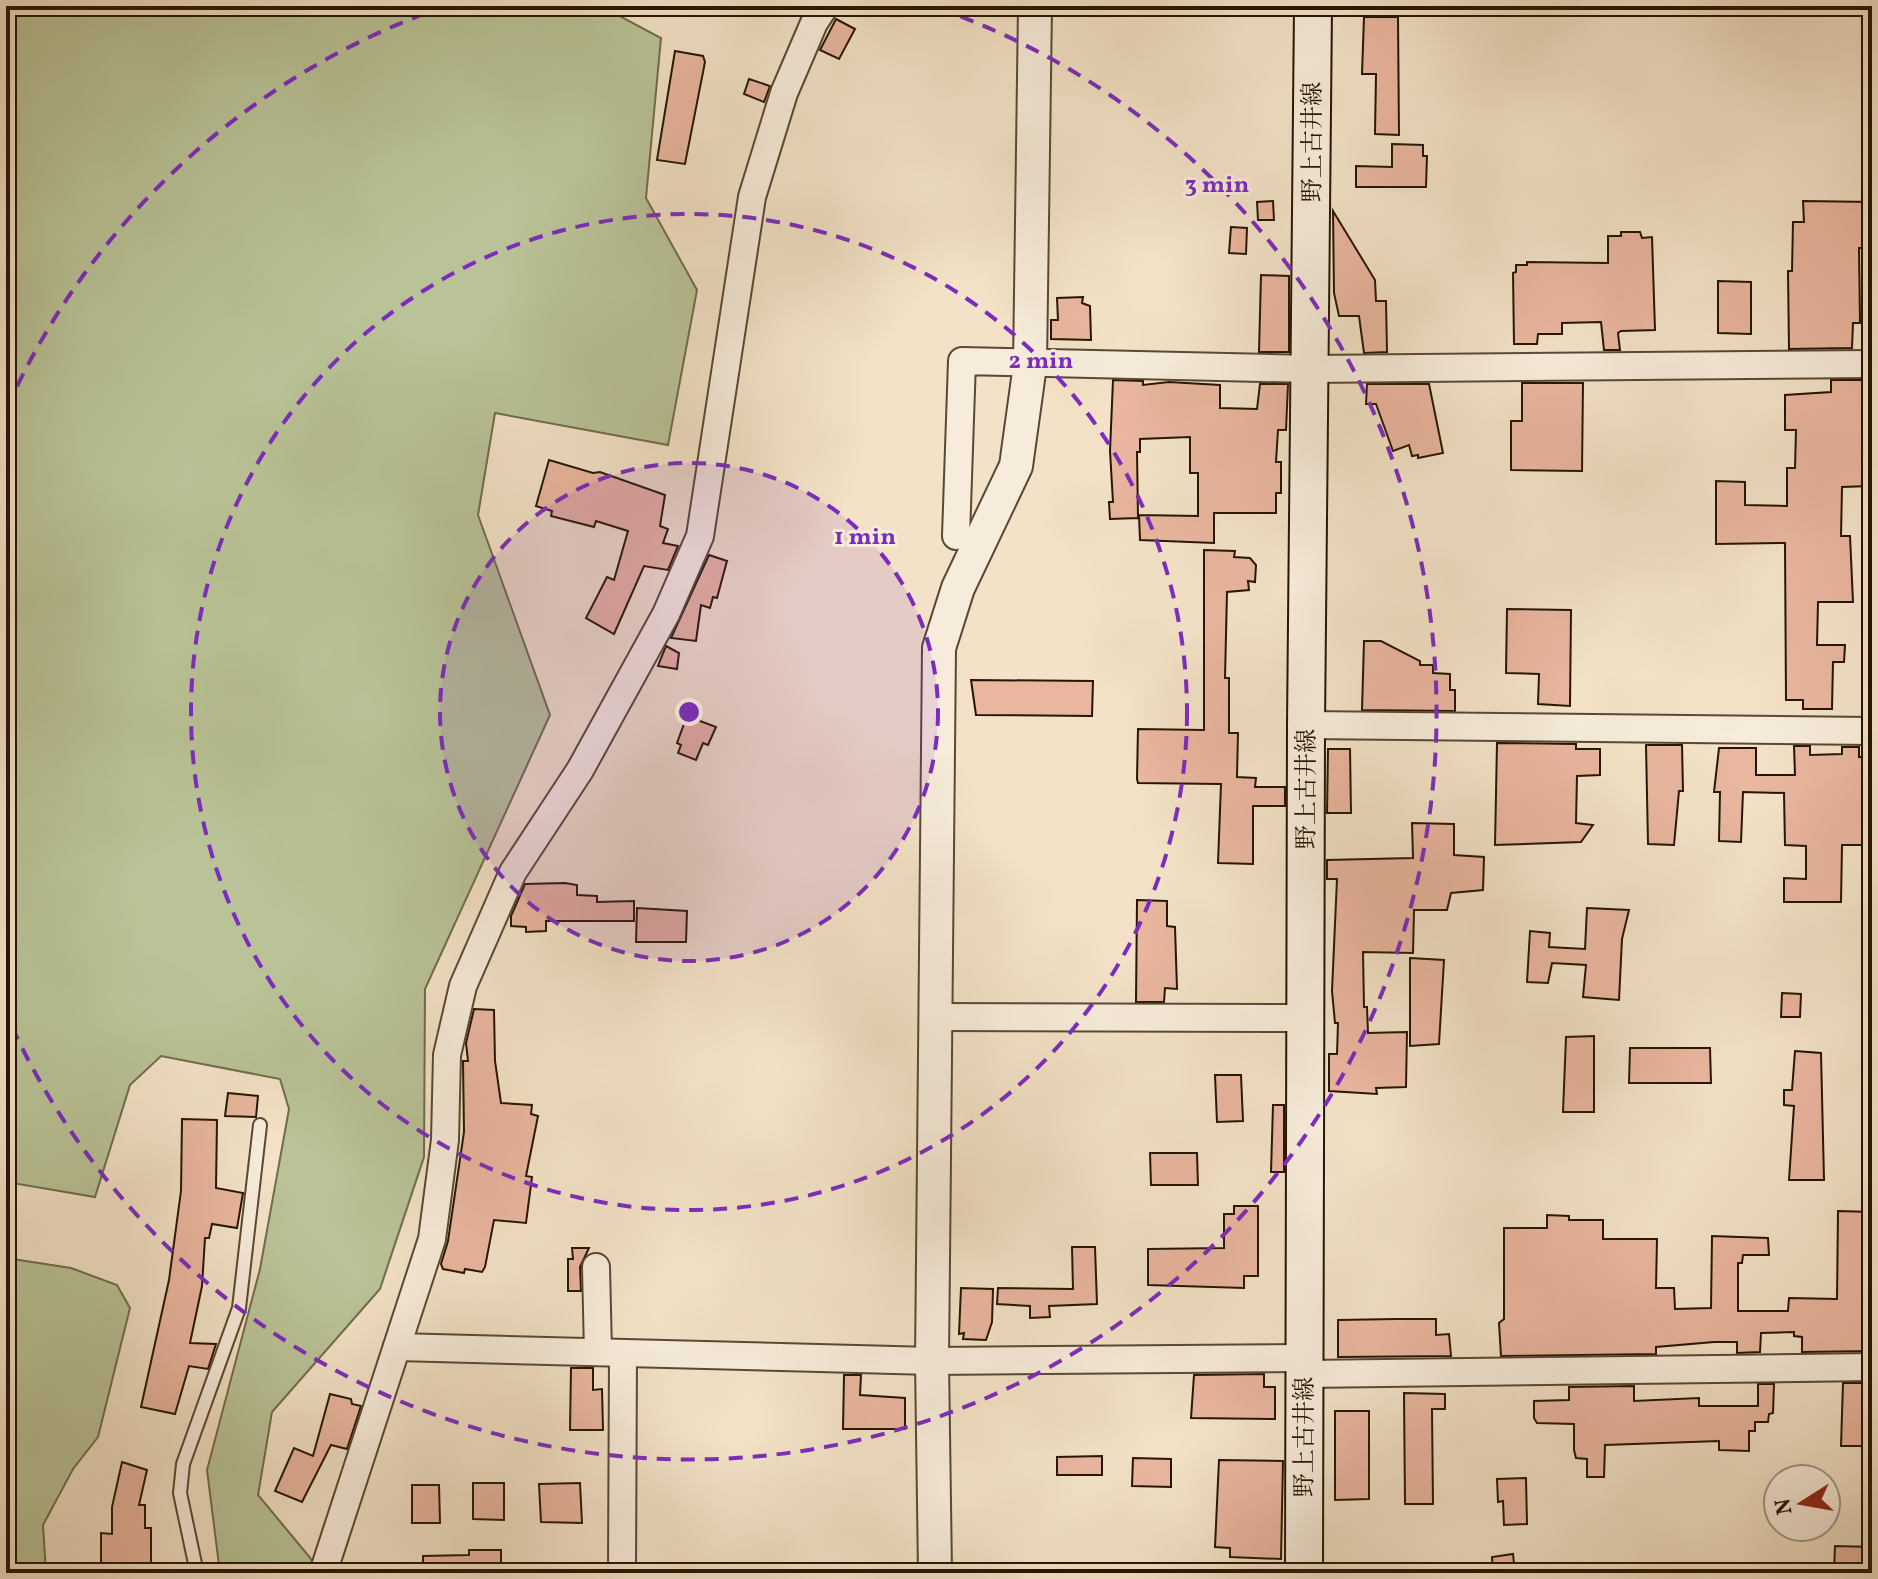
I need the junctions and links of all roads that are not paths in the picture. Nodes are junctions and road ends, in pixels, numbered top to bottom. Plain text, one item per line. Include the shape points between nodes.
1 (825, 6) edge
2 (1035, 6) edge
3 (1313, 6) edge
4 (1872, 364) edge
5 (1030, 365) junction
6 (1310, 369) junction
7 (956, 536) dead end
8 (1306, 725) junction
9 (1872, 731) edge
10 (935, 1017) junction
11 (1307, 1018) junction
12 (260, 1125) dead end
13 (596, 1267) dead end
14 (397, 1347) junction
15 (611, 1354) junction
16 (932, 1361) junction
17 (1304, 1366) junction
18 (1872, 1367) edge
19 (197, 1573) edge
20 (323, 1573) edge
21 (622, 1573) edge
22 (935, 1573) edge
23 (1304, 1573) edge

1 - 14 street via 784,93 752,197 700,536 666,614 580,770 513,872 463,986 447,1055 445,1140 432,1239
2 - 5 street
3 - 6 main road, 野上古井線
4 - 6 street
5 - 6 street
5 - 7 street via 962,361
5 - 10 street via 1016,466 958,588 939,648
6 - 8 main road, 野上古井線
8 - 9 street
8 - 11 main road, 野上古井線
10 - 11 street
10 - 16 street
11 - 17 main road, 野上古井線
12 - 19 lane via 239,1308 183,1464 180,1493
13 - 15 street
14 - 15 street
14 - 20 street
15 - 16 street
15 - 21 street
16 - 17 street
16 - 22 street
17 - 18 street
17 - 23 main road, 野上古井線

